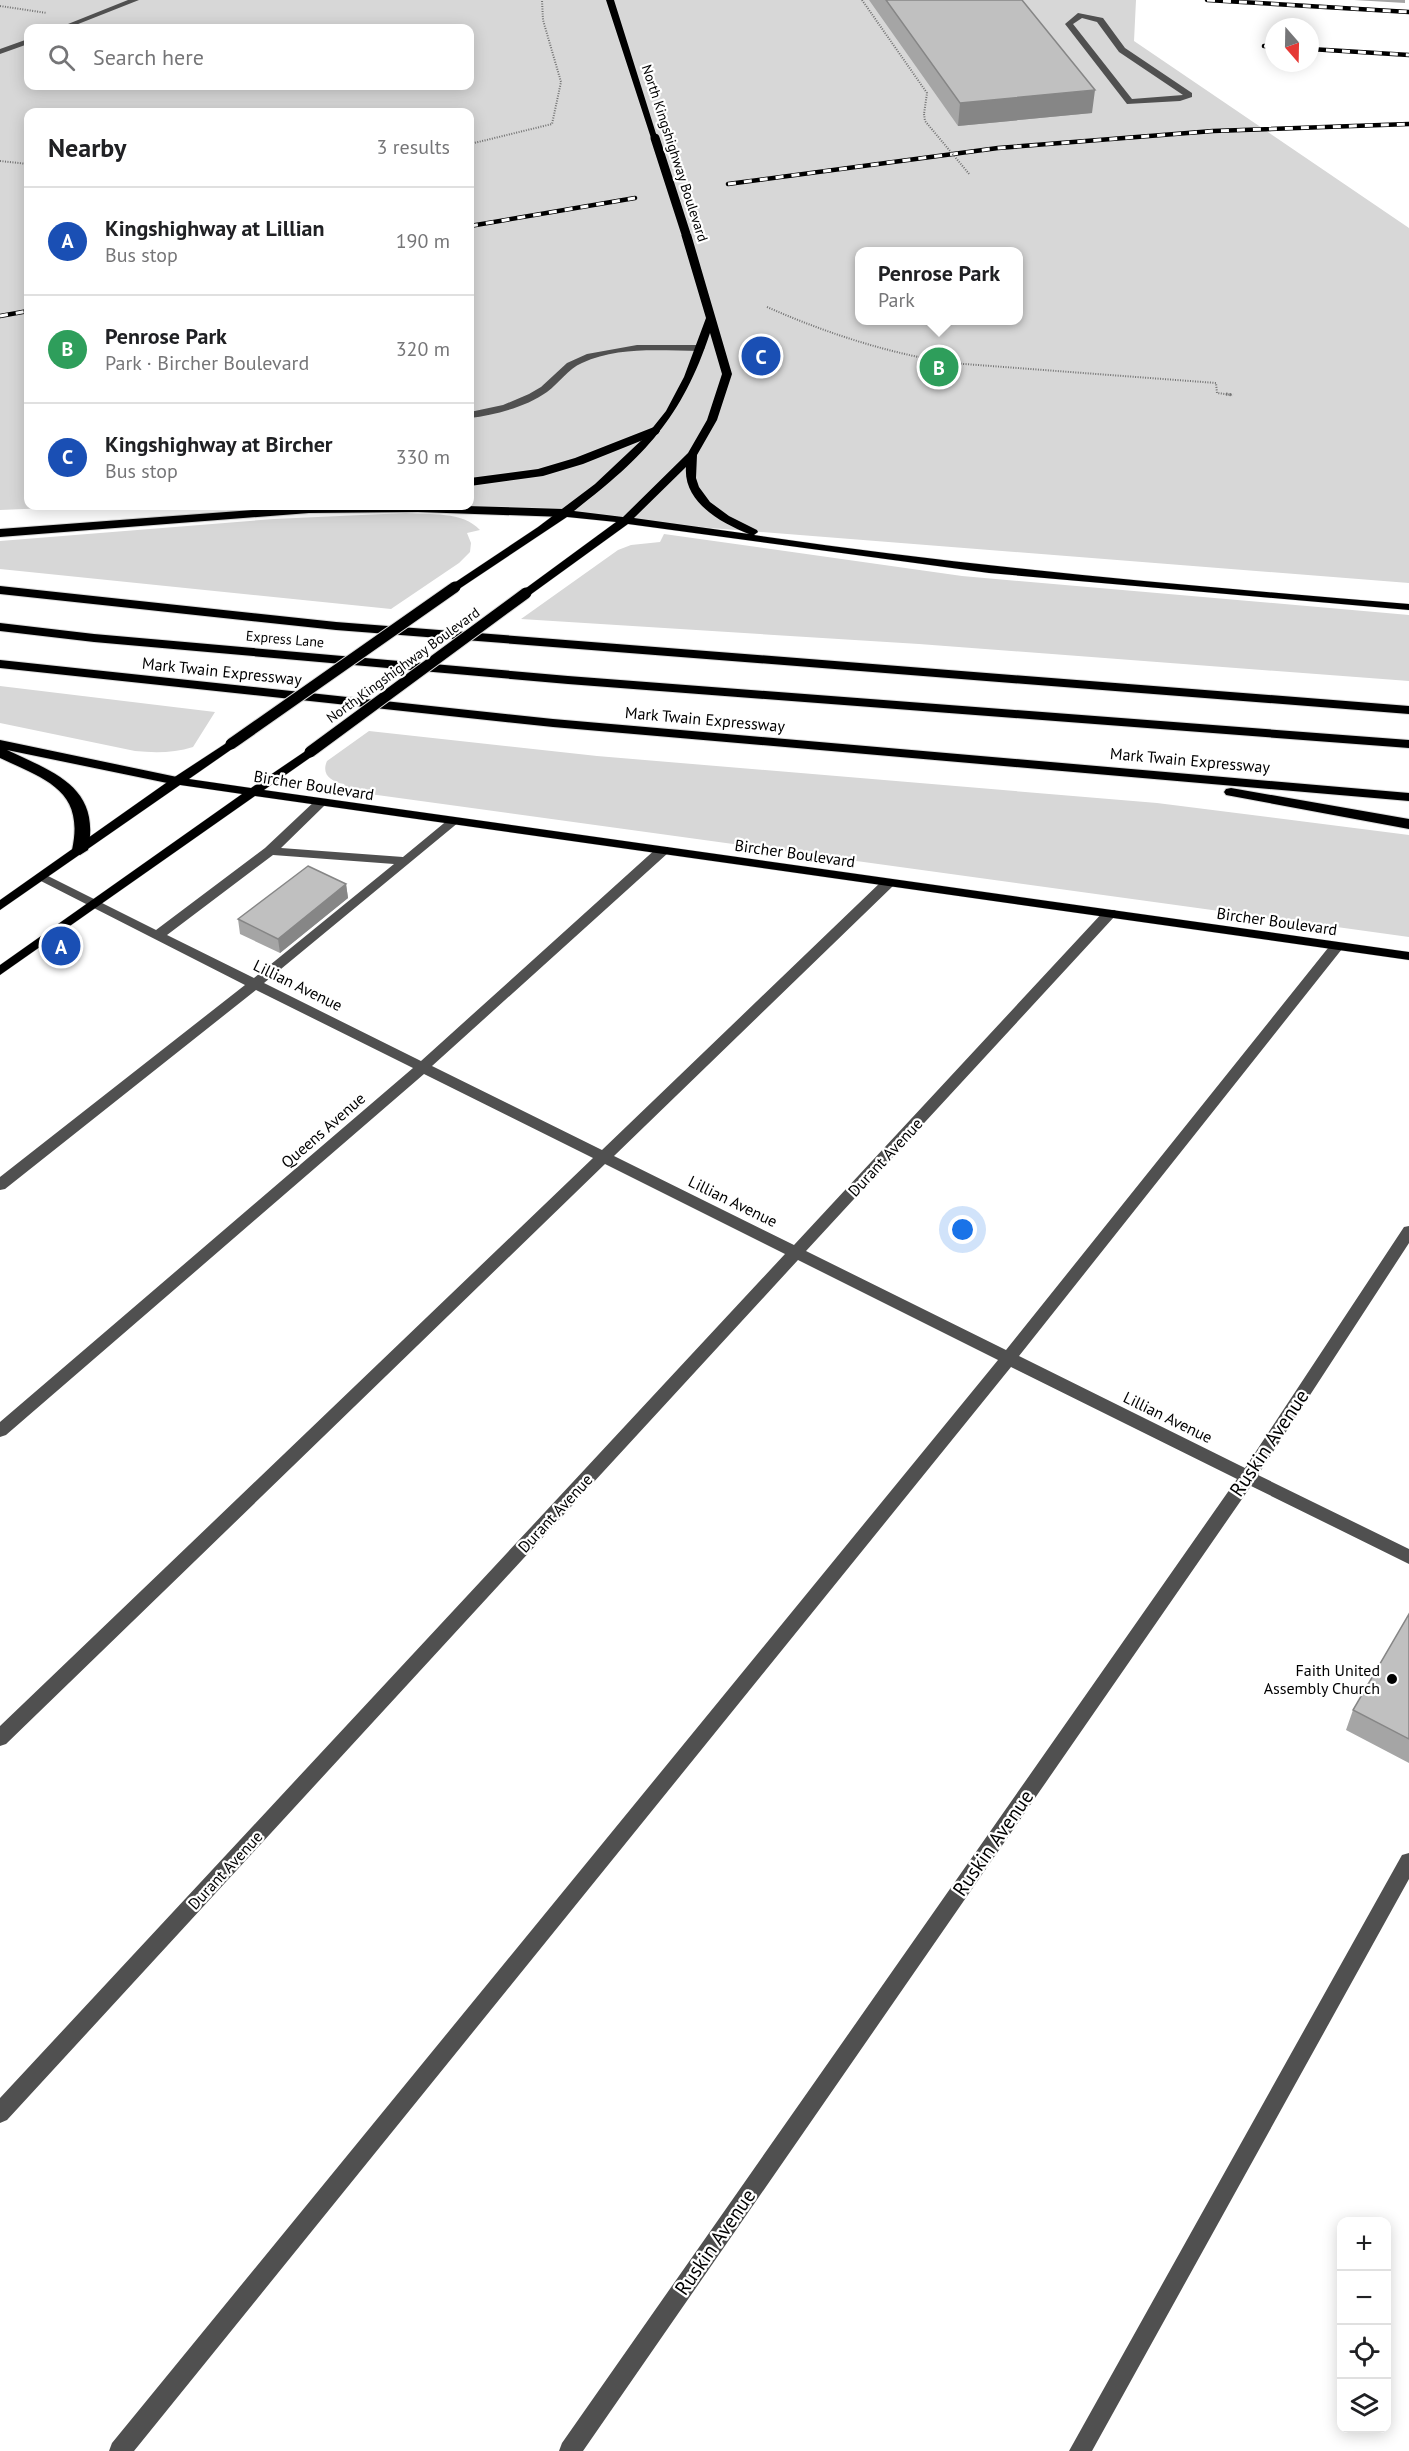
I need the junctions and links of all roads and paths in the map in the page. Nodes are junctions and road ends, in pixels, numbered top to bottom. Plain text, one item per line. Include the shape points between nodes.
1 (135, 0) edge
2 (542, 0) edge
3 (610, 0) edge
4 (862, 0) edge
5 (0, 6) edge
6 (55, 15) dead end
7 (1081, 15) joint
8 (72, 24) edge
9 (24, 43) edge
10 (0, 52) edge
11 (474, 143) edge
12 (0, 161) edge
13 (24, 164) edge
14 (970, 175) dead end
15 (767, 307) dead end
16 (711, 316) junction
17 (700, 348) junction
18 (1233, 395) dead end
19 (474, 414) edge
20 (654, 431) junction
21 (692, 455) junction
22 (474, 481) edge
23 (279, 510) edge
24 (305, 510) edge
25 (474, 510) edge
26 (272, 511) junction
27 (564, 513) junction
28 (626, 520) junction
29 (0, 533) edge
30 (772, 541) junction
31 (0, 590) edge
32 (1409, 607) edge
33 (0, 627) edge
34 (0, 664) edge
35 (1409, 710) edge
36 (0, 744) edge
37 (1409, 744) edge
38 (0, 752) edge
39 (1135, 774) junction
40 (177, 781) junction
41 (254, 793) junction
42 (1409, 797) edge
43 (320, 803) junction
44 (453, 822) junction
45 (1409, 824) edge
46 (80, 850) junction
47 (663, 850) junction
48 (270, 851) junction
49 (407, 861) junction
50 (41, 878) junction
51 (888, 883) junction
52 (94, 903) junction
53 (0, 906) edge
54 (1110, 913) junction
55 (158, 935) junction
56 (1337, 946) junction
57 (1409, 956) edge
58 (0, 971) edge
59 (255, 984) junction
60 (423, 1067) junction
61 (605, 1157) junction
62 (0, 1185) edge
63 (1409, 1231) edge
64 (797, 1252) junction
65 (1010, 1358) junction
66 (0, 1431) edge
67 (1248, 1477) junction
68 (1409, 1557) edge
69 (0, 1738) edge
70 (1409, 1861) edge
71 (0, 2113) edge
72 (120, 2451) edge
73 (570, 2451) edge
74 (1080, 2451) edge

1 - 8 street
2 - 11 path via 543,20 561,82 552,124
3 - 16 main road, North Kingshighway Boulevard, bridge
4 - 14 path, bridge via 927,93 925,121
5 - 6 path
7 - 7 street via 1070,24 1130,102 1189,95 1122,50 1100,20
9 - 10 street
12 - 13 path
15 - 18 path via 818,329 914,357 1216,383 1217,393
16 - 17 main road, North Kingshighway Boulevard
16 - 21 main road, North Kingshighway Boulevard via 727,374 712,420
17 - 19 street via 629,348 599,353 575,363 541,392
17 - 20 main road, North Kingshighway Boulevard via 670,412
20 - 22 highway via 579,461 539,472
20 - 27 main road, North Kingshighway Boulevard via 630,459
21 - 28 main road, North Kingshighway Boulevard
21 - 30 main road via 691,480 704,501 730,523
23 - 26 highway
24 - 26 highway
25 - 27 highway
26 - 29 highway
27 - 28 main road
27 - 40 main road, North Kingshighway Boulevard, bridge
28 - 30 main road
28 - 41 main road, North Kingshighway Boulevard, bridge
30 - 32 main road via 1058,578
31 - 35 highway via 336,626
33 - 37 highway, Express Lane via 568,680
34 - 39 highway, Mark Twain Expressway via 554,723
36 - 40 highway
38 - 46 highway via 61,784 73,795 86,822
39 - 42 highway, Mark Twain Expressway
39 - 45 highway
40 - 41 main road, Bircher Boulevard
40 - 46 main road, North Kingshighway Boulevard
41 - 43 main road, Bircher Boulevard
41 - 52 main road, North Kingshighway Boulevard
43 - 44 main road, Bircher Boulevard
43 - 48 street
44 - 47 main road, Bircher Boulevard
44 - 49 street
46 - 50 main road, North Kingshighway Boulevard
47 - 51 main road, Bircher Boulevard
47 - 60 street, Queens Avenue
48 - 49 street
48 - 55 street
49 - 59 street
50 - 52 street, Lillian Avenue
50 - 53 main road, North Kingshighway Boulevard
51 - 54 main road, Bircher Boulevard
51 - 61 street
52 - 55 street, Lillian Avenue
52 - 58 main road, North Kingshighway Boulevard
54 - 56 main road, Bircher Boulevard
54 - 64 street, Durant Avenue
55 - 59 street, Lillian Avenue
56 - 57 main road, Bircher Boulevard
56 - 65 street
59 - 60 street, Lillian Avenue
59 - 62 street
60 - 61 street, Lillian Avenue
60 - 66 street, Queens Avenue
61 - 64 street, Lillian Avenue
61 - 69 street
63 - 67 street, Ruskin Avenue
64 - 65 street, Lillian Avenue
64 - 71 street, Durant Avenue
65 - 67 street, Lillian Avenue
65 - 72 street
67 - 68 street, Lillian Avenue
67 - 73 street, Ruskin Avenue
70 - 74 street

